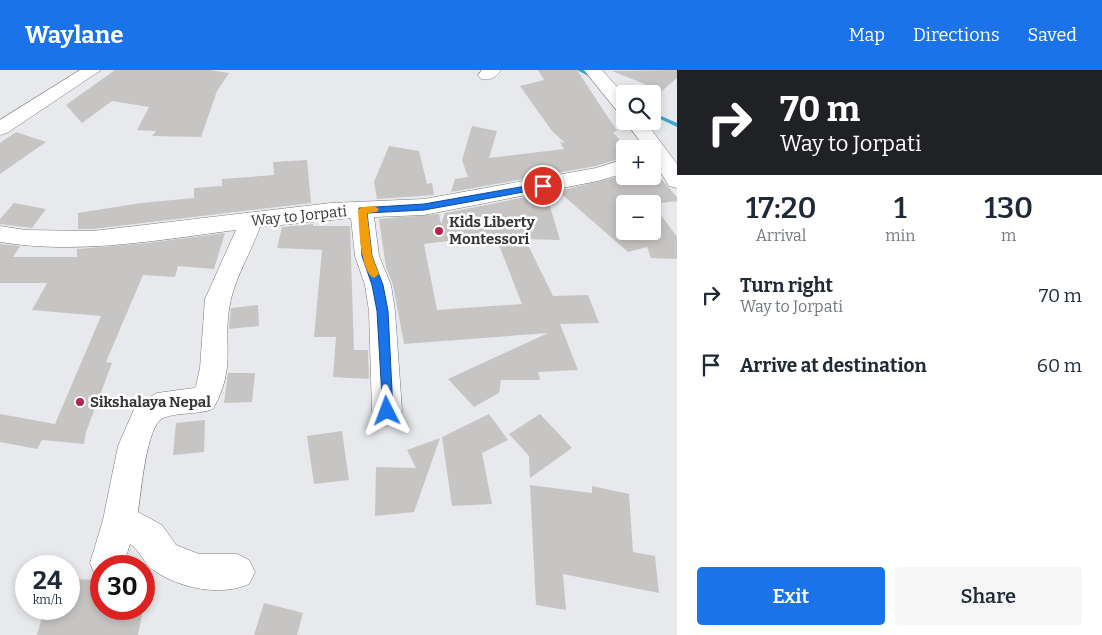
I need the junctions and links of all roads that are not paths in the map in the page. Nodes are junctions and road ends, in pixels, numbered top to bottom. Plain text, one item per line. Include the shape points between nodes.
1 (92, 70) edge
2 (595, 70) edge
3 (616, 97) edge
4 (0, 129) edge
5 (643, 130) edge
6 (664, 153) edge
7 (616, 169) edge
8 (677, 181) edge
9 (362, 210) junction
10 (251, 221) junction
11 (0, 234) edge
12 (387, 411) dead end
13 (120, 520) junction
14 (110, 555) edge
15 (237, 572) dead end

1 - 4 street
2 - 3 street
5 - 6 street
6 - 8 street
7 - 9 street, Way to Jorpati via 466,201
9 - 10 street, Way to Jorpati
9 - 12 street via 367,256 378,285 382,311
10 - 11 street, Way to Jorpati via 93,239 26,238
10 - 13 street via 218,302 210,388 203,400 157,406 146,414 133,446
13 - 14 street
13 - 15 street via 150,537 164,557 198,572

